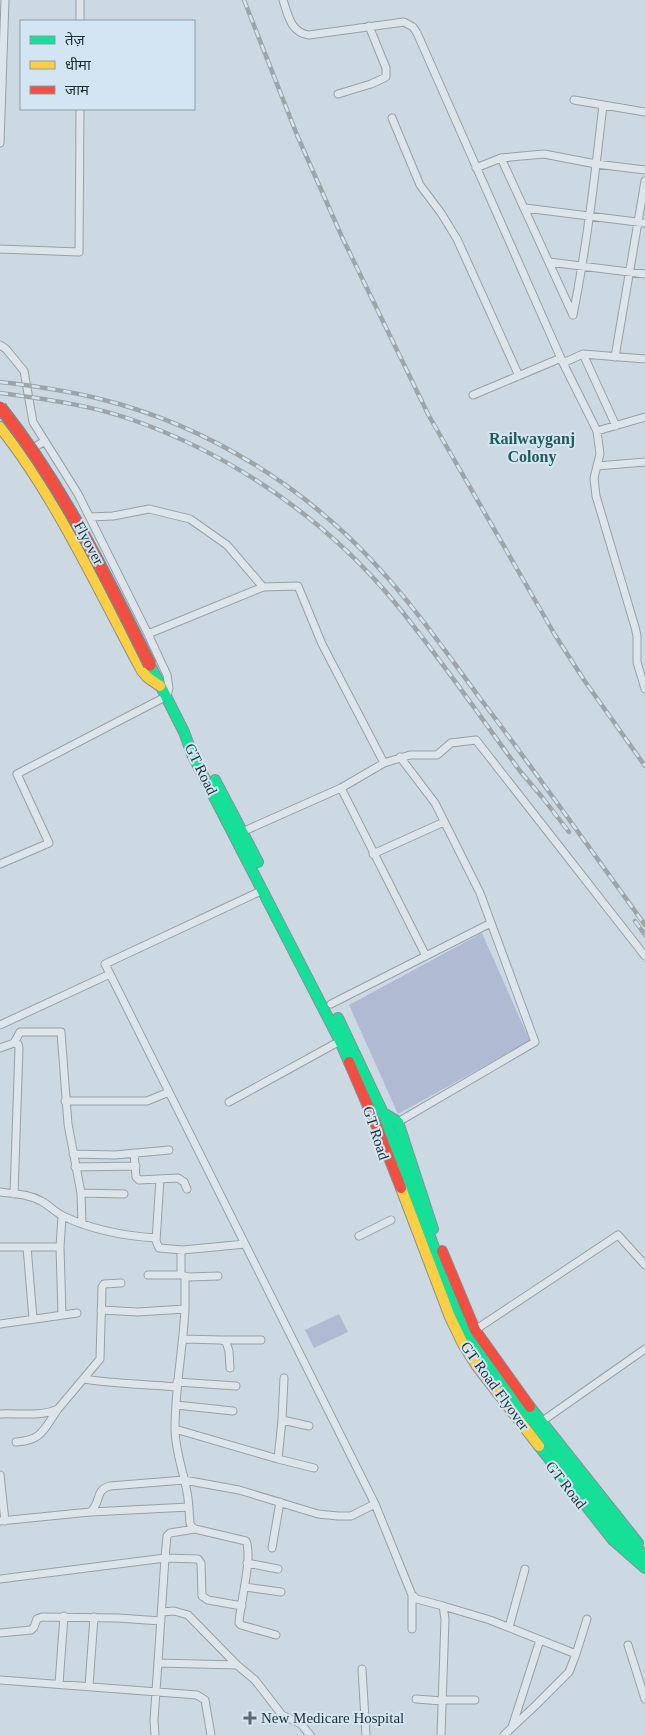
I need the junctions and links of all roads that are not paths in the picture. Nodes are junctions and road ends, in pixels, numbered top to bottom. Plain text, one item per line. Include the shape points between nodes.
1 (5, 0) edge
2 (80, 0) edge
3 (283, 0) edge
4 (80, 20) edge
5 (369, 26) junction
6 (338, 94) dead end
7 (574, 100) dead end
8 (603, 105) junction
9 (80, 110) edge
10 (645, 112) edge
11 (392, 118) dead end
12 (0, 143) edge
13 (501, 158) junction
14 (596, 164) junction
15 (476, 168) junction
16 (645, 170) edge
17 (645, 181) edge
18 (525, 208) junction
19 (590, 215) junction
20 (642, 222) edge
21 (0, 249) edge
22 (550, 262) junction
23 (583, 265) junction
24 (630, 272) junction
25 (645, 274) edge
26 (0, 345) edge
27 (583, 354) junction
28 (615, 357) junction
29 (645, 359) edge
30 (562, 361) junction
31 (519, 376) junction
32 (473, 395) dead end
33 (0, 408) edge
34 (645, 417) edge
35 (616, 426) junction
36 (0, 427) edge
37 (597, 432) junction
38 (45, 441) junction
39 (21, 455) junction
40 (645, 462) edge
41 (597, 466) junction
42 (90, 517) junction
43 (263, 587) junction
44 (148, 634) junction
45 (645, 689) edge
46 (165, 692) junction
47 (184, 732) junction
48 (400, 757) junction
49 (384, 763) junction
50 (341, 788) junction
51 (444, 822) junction
52 (242, 832) junction
53 (373, 854) junction
54 (0, 864) edge
55 (263, 890) junction
56 (491, 923) junction
57 (426, 956) junction
58 (645, 956) edge
59 (110, 974) junction
60 (331, 1004) junction
61 (0, 1025) edge
62 (344, 1038) junction
63 (14, 1043) junction
64 (0, 1048) edge
65 (169, 1092) junction
66 (65, 1102) junction
67 (230, 1102) dead end
68 (378, 1115) junction
69 (398, 1122) junction
70 (384, 1131) junction
71 (169, 1150) dead end
72 (134, 1153) junction
73 (73, 1154) junction
74 (136, 1166) junction
75 (75, 1167) junction
76 (160, 1180) junction
77 (188, 1189) dead end
78 (0, 1192) edge
79 (81, 1193) junction
80 (14, 1194) junction
81 (124, 1194) dead end
82 (62, 1216) junction
83 (391, 1220) dead end
84 (82, 1224) junction
85 (359, 1236) dead end
86 (156, 1238) junction
87 (245, 1244) junction
88 (0, 1248) edge
89 (27, 1248) junction
90 (60, 1248) junction
91 (181, 1250) junction
92 (645, 1265) edge
93 (148, 1275) dead end
94 (183, 1276) junction
95 (218, 1276) dead end
96 (121, 1283) dead end
97 (185, 1309) junction
98 (101, 1310) junction
99 (77, 1313) dead end
100 (62, 1315) junction
101 (33, 1319) junction
102 (0, 1324) edge
103 (475, 1330) junction
104 (184, 1339) junction
105 (221, 1340) junction
106 (261, 1340) dead end
107 (645, 1349) edge
108 (230, 1368) dead end
109 (284, 1378) dead end
110 (84, 1379) junction
111 (177, 1384) junction
112 (236, 1386) dead end
113 (176, 1405) junction
114 (58, 1409) junction
115 (232, 1411) dead end
116 (0, 1414) edge
117 (282, 1420) junction
118 (541, 1422) junction
119 (309, 1426) dead end
120 (175, 1429) junction
121 (16, 1442) dead end
122 (278, 1459) junction
123 (314, 1468) dead end
124 (0, 1475) edge
125 (184, 1480) junction
126 (280, 1502) junction
127 (375, 1504) junction
128 (189, 1507) junction
129 (90, 1512) junction
130 (2, 1521) edge
131 (195, 1529) junction
132 (272, 1548) dead end
133 (645, 1550) edge
134 (645, 1556) edge
135 (165, 1558) junction
136 (247, 1563) junction
137 (278, 1568) dead end
138 (645, 1568) edge
139 (525, 1569) dead end
140 (645, 1574) edge
141 (0, 1579) edge
142 (245, 1587) junction
143 (281, 1592) dead end
144 (412, 1595) junction
145 (242, 1606) junction
146 (443, 1606) junction
147 (162, 1612) junction
148 (64, 1616) junction
149 (94, 1617) junction
150 (587, 1619) dead end
151 (161, 1621) junction
152 (509, 1627) junction
153 (412, 1629) dead end
154 (0, 1633) edge
155 (276, 1635) dead end
156 (540, 1640) junction
157 (628, 1645) dead end
158 (576, 1654) junction
159 (158, 1663) junction
160 (236, 1664) junction
161 (362, 1669) dead end
162 (0, 1680) edge
163 (59, 1684) junction
164 (89, 1686) junction
165 (156, 1691) junction
166 (416, 1699) dead end
167 (645, 1699) edge
168 (475, 1700) dead end
169 (442, 1701) junction
170 (512, 1728) junction
171 (155, 1735) edge
172 (211, 1735) edge
173 (310, 1735) edge
174 (366, 1735) edge
175 (441, 1735) edge
176 (504, 1735) edge

1 - 12 street
2 - 4 street
3 - 5 street via 293,26 303,34
5 - 6 street via 386,68 386,77
5 - 15 street via 404,22 413,27
7 - 8 street
8 - 10 street
8 - 14 street
9 - 21 street via 79,252
11 - 31 street via 420,185 457,239
13 - 14 street via 552,155
13 - 15 street
13 - 18 street
14 - 16 street
14 - 19 street
15 - 30 street
17 - 20 street
18 - 19 street
18 - 22 street
19 - 20 street
19 - 23 street
20 - 24 street
22 - 23 street
22 - 23 street via 573,315
23 - 24 street
24 - 25 street
24 - 28 street
26 - 38 street via 24,371 33,422
27 - 28 street
27 - 30 street
27 - 35 street
28 - 29 street
30 - 31 street
30 - 37 street
31 - 32 street
33 - 46 main road, Flyover, bridge via 36,454 69,506
34 - 35 street
35 - 37 street
36 - 39 main road
37 - 41 street via 600,454
38 - 39 street
38 - 42 street
39 - 46 main road via 45,492 142,671
40 - 41 street
41 - 45 street via 596,496 634,627 637,662
42 - 43 street via 150,509 190,520 227,545
42 - 44 street
43 - 44 street
43 - 49 street via 298,586 322,644
44 - 46 street via 167,675 168,688
46 - 47 main road, Flyover
46 - 54 street via 17,774 49,843
47 - 52 main road, GT Road via 198,748
47 - 55 main road, GT Road via 192,754
48 - 49 street
48 - 51 street via 435,803
48 - 58 street via 437,755 451,743 476,740
49 - 50 street
50 - 52 street
50 - 53 street
51 - 53 street
51 - 56 street via 480,893
52 - 60 main road, GT Road
53 - 57 street
55 - 59 street via 105,964
55 - 62 main road, GT Road
56 - 57 street
56 - 69 street via 535,1042
57 - 60 street
59 - 61 street
59 - 65 street
60 - 62 main road, GT Road
62 - 67 street
62 - 68 main road, GT Road
63 - 64 street
63 - 66 street via 20,1032 61,1032
63 - 80 street via 19,1048
65 - 66 street via 147,1101
65 - 87 street
66 - 73 street
68 - 69 main road, GT Road
68 - 70 main road, GT Road Flyover
68 - 140 main road, GT Road via 374,1135 459,1345 475,1370 610,1540
69 - 103 main road, GT Road via 435,1236
70 - 134 main road, GT Road Flyover via 472,1339 614,1525
70 - 138 main road, GT Road Flyover via 450,1317 463,1344 613,1540
71 - 72 street
72 - 73 street
72 - 74 street
73 - 75 street
74 - 75 street
74 - 76 street via 137,1179
75 - 79 street
76 - 77 street via 178,1178
76 - 86 street
78 - 80 street
79 - 81 street
79 - 84 street
80 - 82 street via 42,1201
82 - 84 street
82 - 90 street
83 - 85 street
84 - 86 street via 123,1235
86 - 91 street via 159,1248
87 - 91 street
87 - 127 street
88 - 89 street
89 - 90 street
89 - 101 street
90 - 100 street
91 - 94 street
92 - 103 street via 618,1235
93 - 94 street
94 - 95 street
94 - 97 street
96 - 98 street via 102,1286
97 - 98 street
97 - 104 street
98 - 110 street via 100,1359
99 - 100 street
100 - 101 street
101 - 102 street
103 - 118 main road, GT Road
104 - 105 street
104 - 111 street
105 - 106 street
105 - 108 street via 228,1345
107 - 118 street
109 - 117 street
110 - 111 street
110 - 114 street
111 - 112 street
111 - 113 street
113 - 115 street
113 - 120 street
114 - 116 street
114 - 121 street via 35,1439
117 - 119 street
117 - 122 street
118 - 133 main road, GT Road
120 - 122 street
120 - 125 street via 177,1456
122 - 123 street
124 - 130 street
125 - 126 street via 239,1490
125 - 128 street
125 - 129 street via 104,1487
126 - 127 street via 318,1514 338,1516 351,1516
126 - 132 street
127 - 144 street
128 - 129 street
128 - 131 street via 190,1523
129 - 130 street
131 - 135 street via 167,1536
131 - 136 street via 246,1541
135 - 141 street
135 - 145 street via 198,1559 204,1599
135 - 147 street
136 - 137 street
136 - 142 street
139 - 152 street
142 - 143 street
142 - 145 street
144 - 146 street
144 - 153 street
145 - 155 street via 241,1625
146 - 152 street
146 - 169 street
147 - 151 street
147 - 160 street via 188,1615
148 - 149 street
148 - 154 street via 39,1617 31,1630
148 - 163 street
149 - 151 street
149 - 164 street
150 - 158 street
151 - 159 street
152 - 156 street
156 - 158 street
156 - 170 street
157 - 167 street
158 - 170 street via 569,1672
159 - 160 street
159 - 165 street
160 - 173 street via 255,1680 282,1715 300,1724
161 - 174 street
162 - 163 street
163 - 164 street
164 - 165 street
165 - 171 street
165 - 172 street via 202,1697
166 - 169 street
168 - 169 street
169 - 175 street
170 - 176 street

